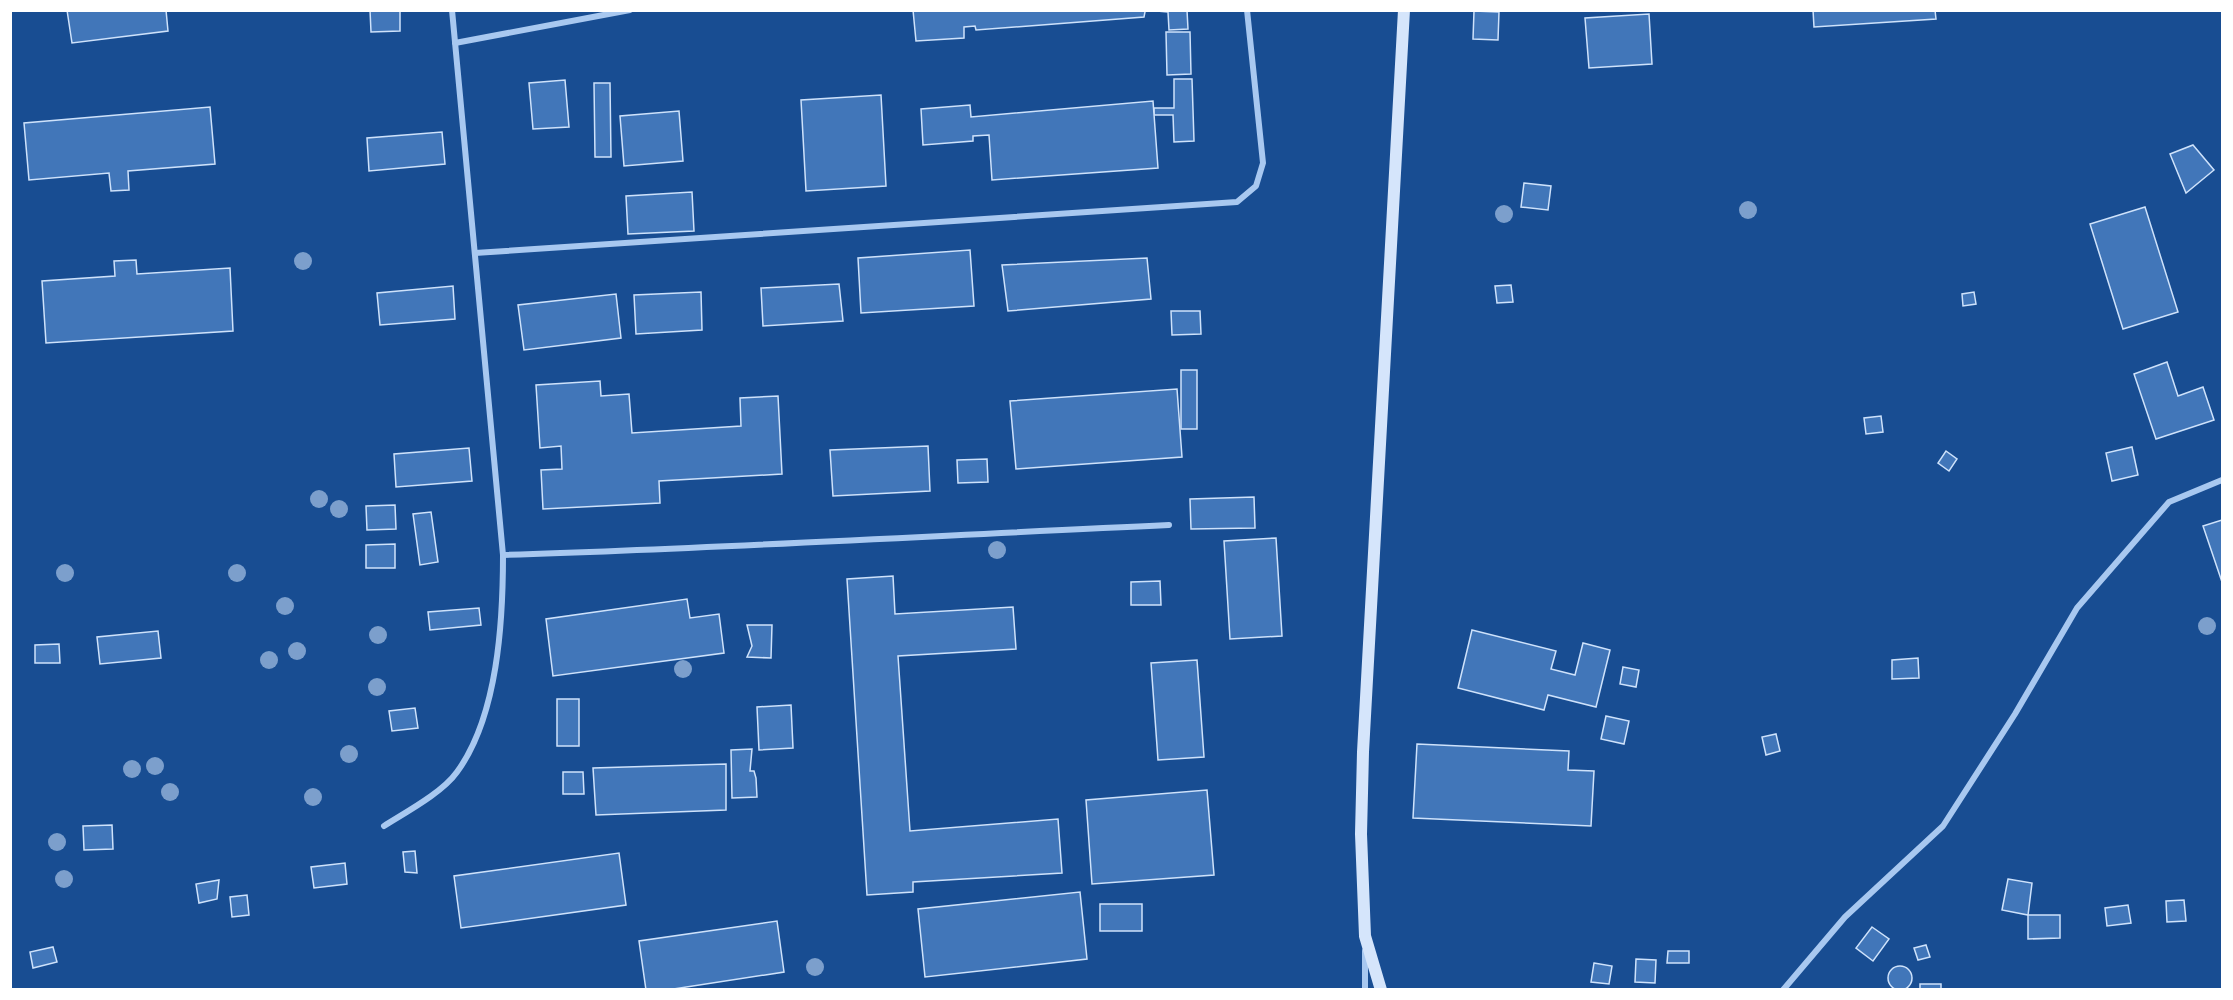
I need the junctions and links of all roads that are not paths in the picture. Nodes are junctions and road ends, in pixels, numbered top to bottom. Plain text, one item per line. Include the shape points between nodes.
1 (452, 10) edge
2 (630, 10) edge
3 (1247, 10) edge
4 (1404, 10) edge
5 (455, 43) junction
6 (475, 253) junction
7 (2223, 480) edge
8 (1169, 525) dead end
9 (503, 555) junction
10 (384, 826) dead end
11 (1365, 936) junction
12 (1365, 990) edge
13 (1381, 990) edge
14 (1783, 990) edge

1 - 5 street
2 - 5 street
3 - 6 street via 1263,163 1256,186 1237,202
4 - 11 street via 1363,752
5 - 6 street
6 - 9 street
7 - 14 street via 2169,502 2100,581 2077,608 1943,826 1845,917
8 - 9 street via 729,548
9 - 10 street via 503,620 479,730 457,773
11 - 12 street
11 - 13 street

